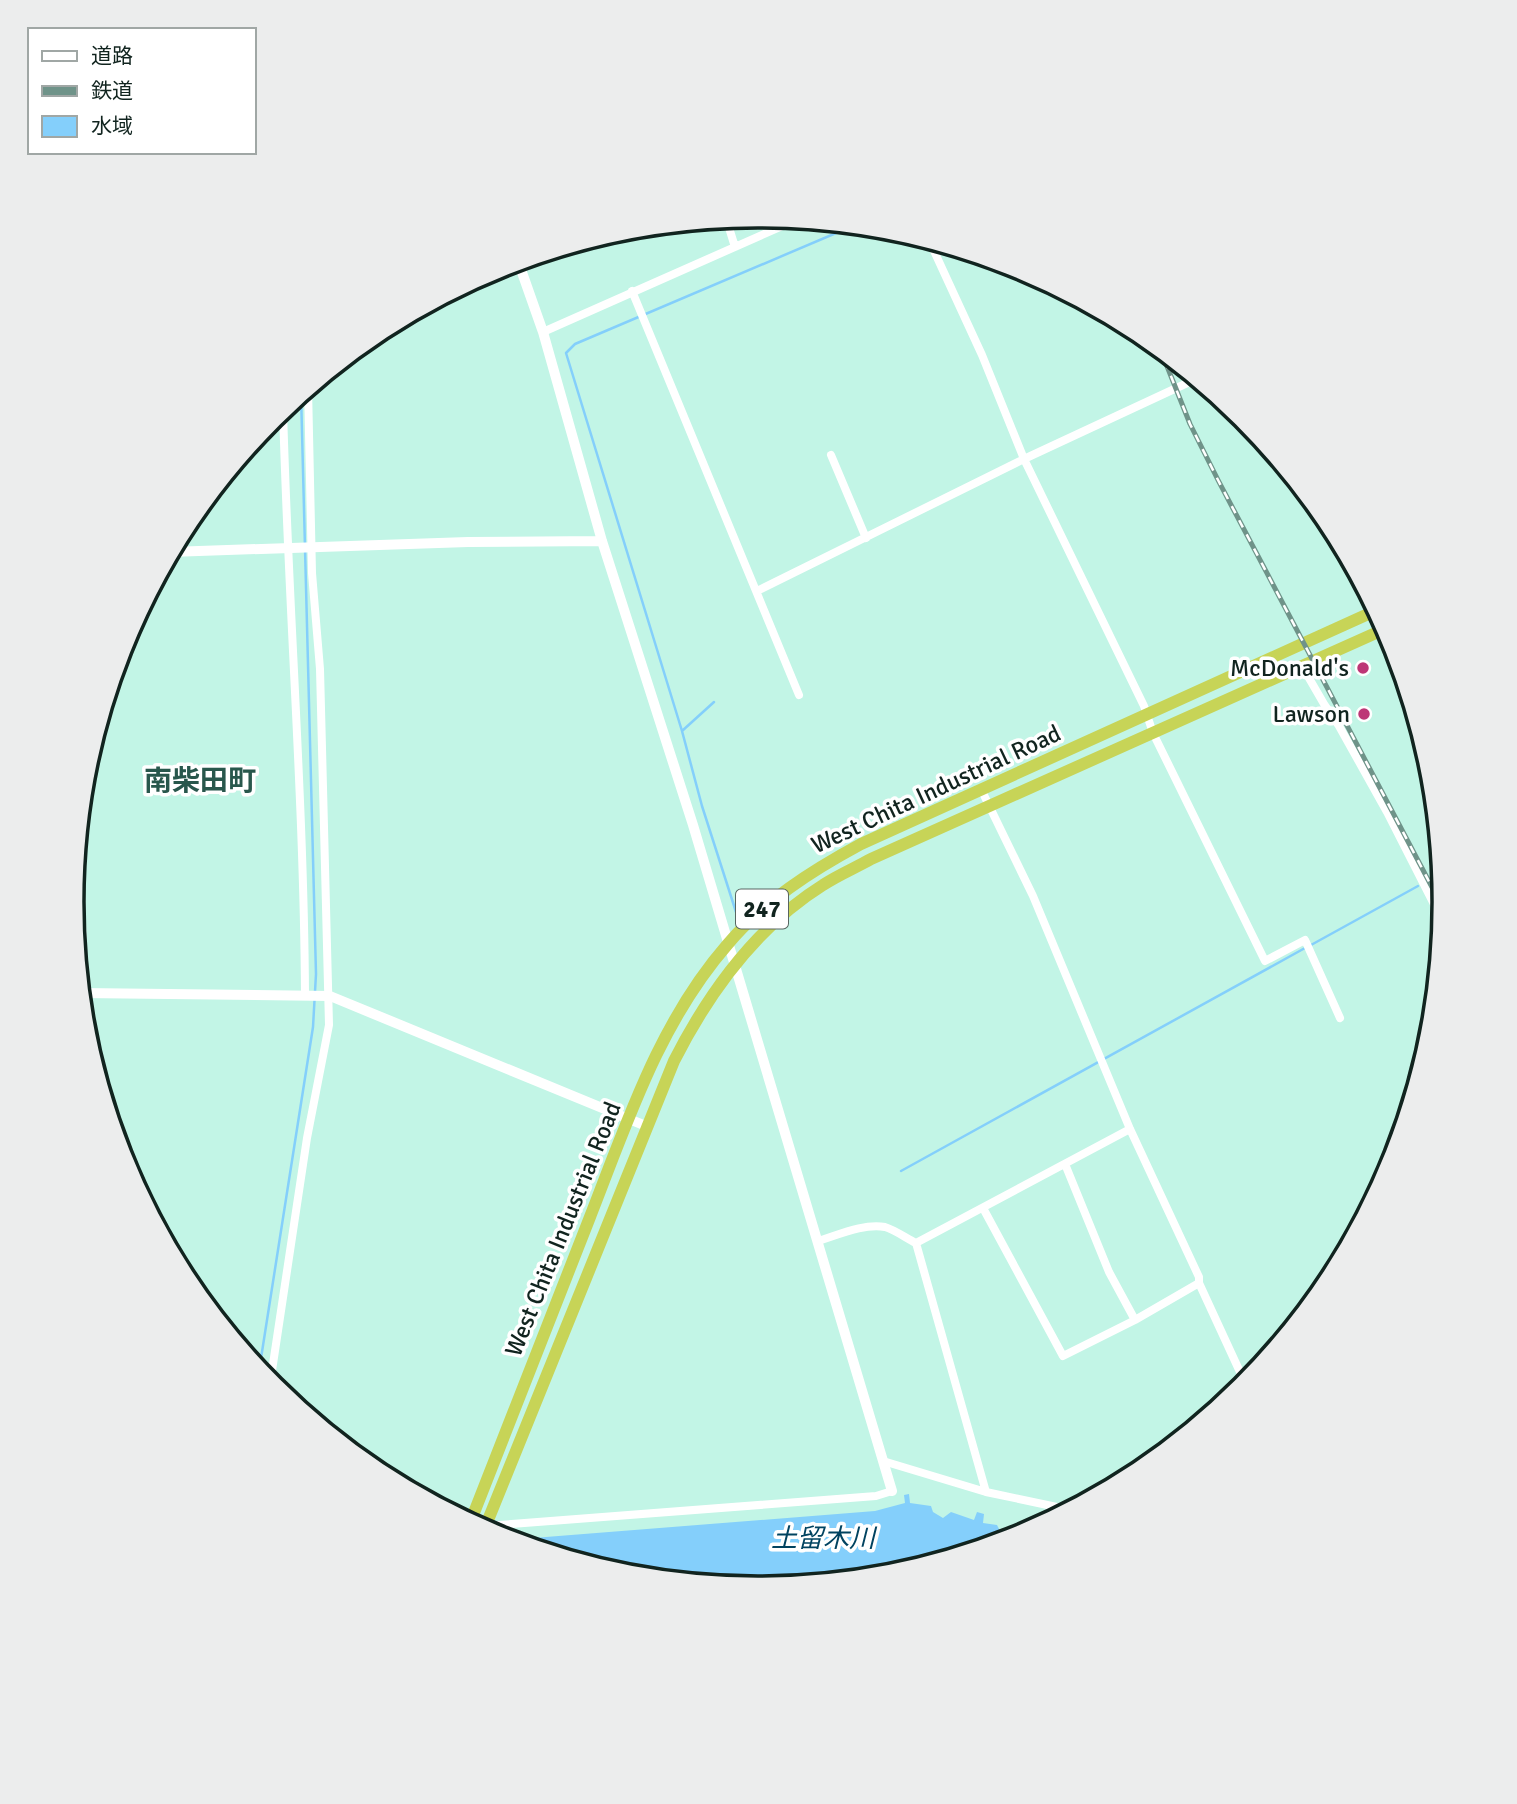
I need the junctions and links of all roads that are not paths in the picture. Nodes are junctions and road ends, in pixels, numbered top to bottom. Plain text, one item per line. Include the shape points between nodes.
1 (777, 228) edge
2 (729, 229) edge
3 (735, 247) junction
4 (934, 250) edge
5 (521, 271) edge
6 (632, 291) junction
7 (543, 332) junction
8 (1188, 383) edge
9 (308, 400) edge
10 (283, 424) edge
11 (831, 455) dead end
12 (1024, 459) junction
13 (866, 538) junction
14 (602, 541) junction
15 (312, 549) junction
16 (287, 550) junction
17 (182, 552) edge
18 (757, 590) junction
19 (1368, 614) edge
20 (1377, 633) edge
21 (1302, 666) junction
22 (799, 695) dead end
23 (1147, 715) junction
24 (1153, 733) junction
25 (981, 789) junction
26 (990, 806) junction
27 (1433, 902) edge
28 (728, 943) junction
29 (734, 964) junction
30 (90, 993) edge
31 (305, 996) junction
32 (330, 996) junction
33 (1340, 1018) dead end
34 (629, 1119) junction
35 (646, 1126) junction
36 (1130, 1129) junction
37 (1065, 1164) junction
38 (984, 1208) junction
39 (818, 1241) junction
40 (916, 1244) junction
41 (1199, 1283) junction
42 (1135, 1320) junction
43 (272, 1369) edge
44 (1241, 1373) edge
45 (883, 1461) junction
46 (892, 1492) joint
47 (986, 1492) junction
48 (1057, 1507) edge
49 (474, 1513) edge
50 (488, 1520) edge
51 (504, 1526) edge

1 - 3 street
2 - 3 street
3 - 6 street
4 - 12 street
5 - 7 street
6 - 7 street
6 - 18 street
7 - 14 street
8 - 12 street
9 - 15 street
10 - 16 street
11 - 13 street
12 - 13 street
12 - 23 street
13 - 18 street
14 - 15 street
14 - 28 street
15 - 16 street
15 - 32 street
16 - 17 street
16 - 31 street
18 - 22 street
19 - 23 highway, West Chita Industrial Road / 247
20 - 21 highway, West Chita Industrial Road / 247
21 - 24 highway, West Chita Industrial Road / 247
21 - 27 street via 1387,812
23 - 24 street
23 - 25 highway, West Chita Industrial Road / 247
24 - 26 highway, West Chita Industrial Road / 247
24 - 33 street via 1265,961 1305,940
25 - 26 street
25 - 28 highway, West Chita Industrial Road / 247 via 810,872 763,908
26 - 29 highway, West Chita Industrial Road / 247 via 822,885
26 - 36 street via 1033,896
28 - 29 street
28 - 34 highway, West Chita Industrial Road / 247 via 680,1008
29 - 35 highway, West Chita Industrial Road / 247 via 691,1027
29 - 39 street
30 - 31 street
31 - 32 street
32 - 34 street
32 - 43 street
34 - 35 street
34 - 49 highway, West Chita Industrial Road / 247
35 - 50 highway, West Chita Industrial Road / 247
36 - 37 street
36 - 41 street
37 - 38 street
37 - 42 street via 1109,1272
38 - 40 street
38 - 42 street via 1063,1356
39 - 40 street via 851,1230 887,1227
39 - 45 street
40 - 47 street
41 - 42 street
41 - 44 street
45 - 46 street
45 - 47 street
46 - 51 street
47 - 48 street

